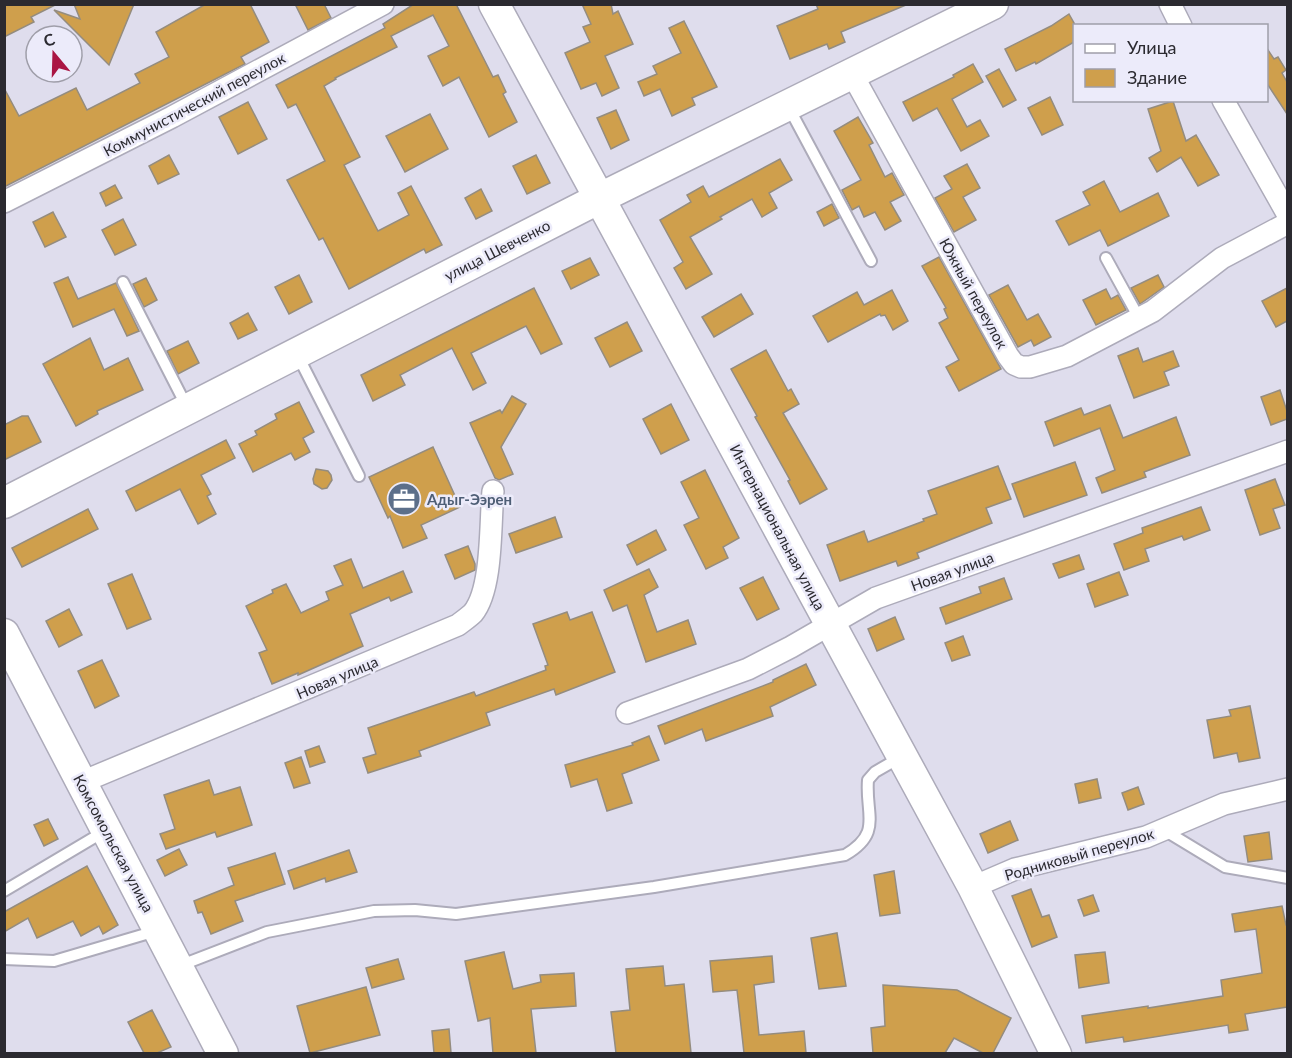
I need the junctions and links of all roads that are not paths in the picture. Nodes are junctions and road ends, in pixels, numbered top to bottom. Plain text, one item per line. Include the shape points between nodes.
1 (382, 4) edge
2 (494, 4) edge
3 (993, 4) edge
4 (1170, 4) edge
5 (1180, 24) edge
6 (852, 74) junction
7 (1224, 102) edge
8 (788, 106) junction
9 (600, 198) junction
10 (4, 202) edge
11 (1287, 215) edge
12 (1287, 223) edge
13 (1106, 258) dead end
14 (871, 261) dead end
15 (123, 282) dead end
16 (1139, 318) junction
17 (296, 354) junction
18 (188, 409) junction
19 (1287, 452) edge
20 (359, 476) dead end
21 (493, 491) dead end
22 (4, 503) edge
23 (831, 625) junction
24 (4, 634) edge
25 (627, 713) dead end
26 (901, 757) junction
27 (82, 782) junction
28 (1287, 789) edge
29 (107, 829) junction
30 (1164, 830) junction
31 (1287, 878) edge
32 (973, 887) junction
33 (4, 891) edge
34 (159, 930) junction
35 (4, 959) edge
36 (178, 966) junction
37 (222, 1053) edge
38 (1056, 1053) edge

1 - 10 street, Коммунистический переулок
2 - 9 street, Интернациональная улица
3 - 6 street, улица Шевченко
4 - 5 street
6 - 8 street, улица Шевченко
6 - 16 street, Южный переулок via 1014,364 1030,367 1067,356
7 - 11 street
8 - 9 street, улица Шевченко
8 - 14 lane
9 - 17 street, улица Шевченко
9 - 23 street, Интернациональная улица
12 - 16 street, Южный переулок via 1222,258 1154,311
13 - 16 lane
15 - 18 lane
17 - 18 street, улица Шевченко
17 - 20 lane
18 - 22 street, улица Шевченко
19 - 23 street, Новая улица via 876,598
21 - 27 street, Новая улица via 486,583 472,613 458,625
23 - 25 street, Новая улица via 748,669
23 - 26 street, Интернациональная улица
24 - 27 street, Комсомольская улица
26 - 32 street, Интернациональная улица
26 - 36 lane via 868,780 867,836 858,848 845,855 456,914 374,911 267,932
27 - 29 street, Комсомольская улица
28 - 30 street, Родниковый переулок via 1224,804
29 - 33 lane
29 - 34 street, Комсомольская улица
30 - 31 lane via 1225,867
30 - 32 street, Родниковый переулок via 1015,869
32 - 38 street, Интернациональная улица
34 - 35 lane via 54,961
34 - 36 street, Комсомольская улица
36 - 37 street, Комсомольская улица

